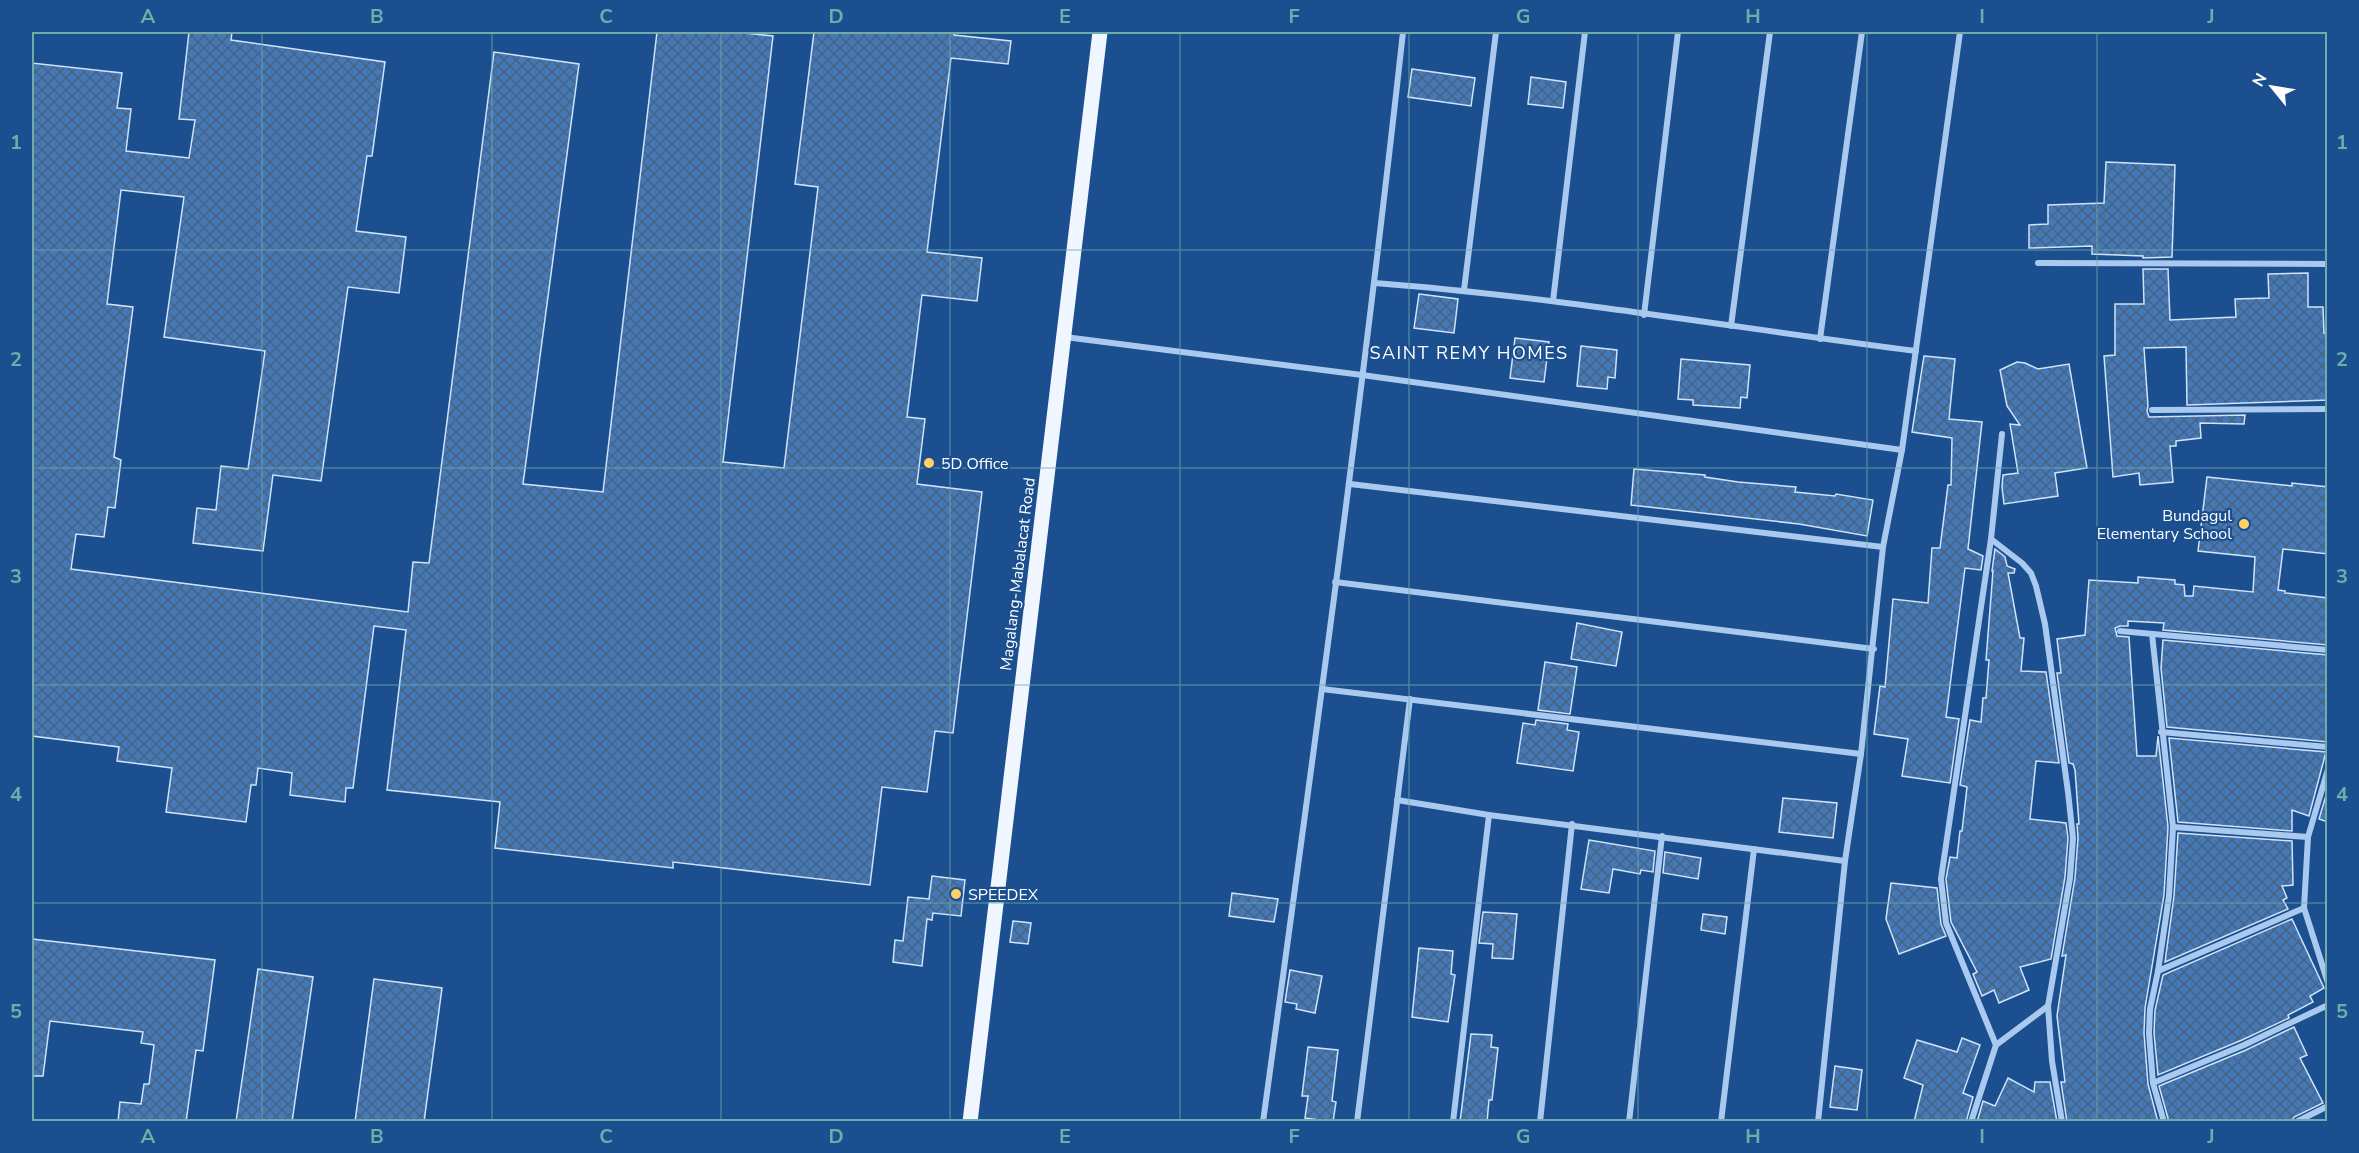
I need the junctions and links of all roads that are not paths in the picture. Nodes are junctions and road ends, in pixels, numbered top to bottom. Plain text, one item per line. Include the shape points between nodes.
1 (1100, 32) edge
2 (1403, 32) edge
3 (1497, 32) edge
4 (1585, 32) edge
5 (1678, 32) edge
6 (1770, 32) edge
7 (1863, 32) edge
8 (1960, 32) edge
9 (2038, 263) dead end
10 (2328, 264) edge
11 (1376, 283) junction
12 (1464, 290) junction
13 (1553, 301) junction
14 (1644, 315) junction
15 (1731, 326) junction
16 (1063, 337) junction
17 (1820, 339) junction
18 (1916, 351) junction
19 (1362, 375) junction
20 (2328, 409) edge
21 (2152, 410) dead end
22 (2002, 434) dead end
23 (1902, 450) junction
24 (1350, 484) junction
25 (1991, 539) junction
26 (1883, 547) junction
27 (1335, 582) junction
28 (2120, 631) dead end
29 (2152, 634) junction
30 (1874, 649) junction
31 (2328, 650) edge
32 (1322, 689) junction
33 (1410, 699) junction
34 (2162, 732) junction
35 (2328, 747) edge
36 (1862, 754) junction
37 (2328, 769) edge
38 (1398, 800) junction
39 (1489, 815) junction
40 (1572, 824) junction
41 (2173, 827) junction
42 (1662, 836) junction
43 (2308, 837) junction
44 (1754, 849) junction
45 (1845, 861) junction
46 (2304, 908) junction
47 (2158, 971) junction
48 (2328, 983) edge
49 (2328, 1005) edge
50 (2048, 1006) junction
51 (1996, 1045) junction
52 (2153, 1083) junction
53 (2328, 1106) edge
54 (970, 1122) edge
55 (1263, 1122) edge
56 (1357, 1122) edge
57 (1453, 1122) edge
58 (1540, 1122) edge
59 (1629, 1122) edge
60 (1721, 1122) edge
61 (1818, 1122) edge
62 (1971, 1122) edge
63 (2062, 1122) edge
64 (2164, 1122) edge
65 (2296, 1122) edge

1 - 16 main road, Magalang-Mabalacat Road
2 - 11 street
3 - 12 street
4 - 13 street
5 - 14 street
6 - 15 street
7 - 17 street
8 - 18 street
9 - 10 street
11 - 12 street
11 - 19 street
12 - 13 street
13 - 14 street
14 - 15 street
15 - 17 street
16 - 19 street
16 - 54 main road, Magalang-Mabalacat Road
17 - 18 street
18 - 23 street
19 - 23 street
19 - 24 street
20 - 21 street
22 - 25 street
23 - 26 street
24 - 26 street
24 - 27 street
25 - 50 street via 2026,567 2037,586 2068,792 2073,838 2070,878
25 - 51 street via 1941,879 1946,923
26 - 30 street
27 - 30 street
27 - 32 street
28 - 29 street
29 - 31 street
29 - 34 street
30 - 36 street
32 - 33 street
32 - 55 street
33 - 36 street
33 - 38 street
34 - 35 street
34 - 41 street
36 - 45 street
37 - 43 street
38 - 39 street
38 - 56 street
39 - 40 street
39 - 57 street
40 - 42 street
40 - 58 street
41 - 43 street
41 - 47 street via 2169,896
42 - 44 street
42 - 59 street
43 - 46 street
44 - 45 street
44 - 60 street
45 - 61 street
46 - 47 street
46 - 48 street
47 - 52 street via 2150,1009
49 - 52 street
50 - 51 street
50 - 63 street
51 - 62 street
52 - 64 street
53 - 65 street

